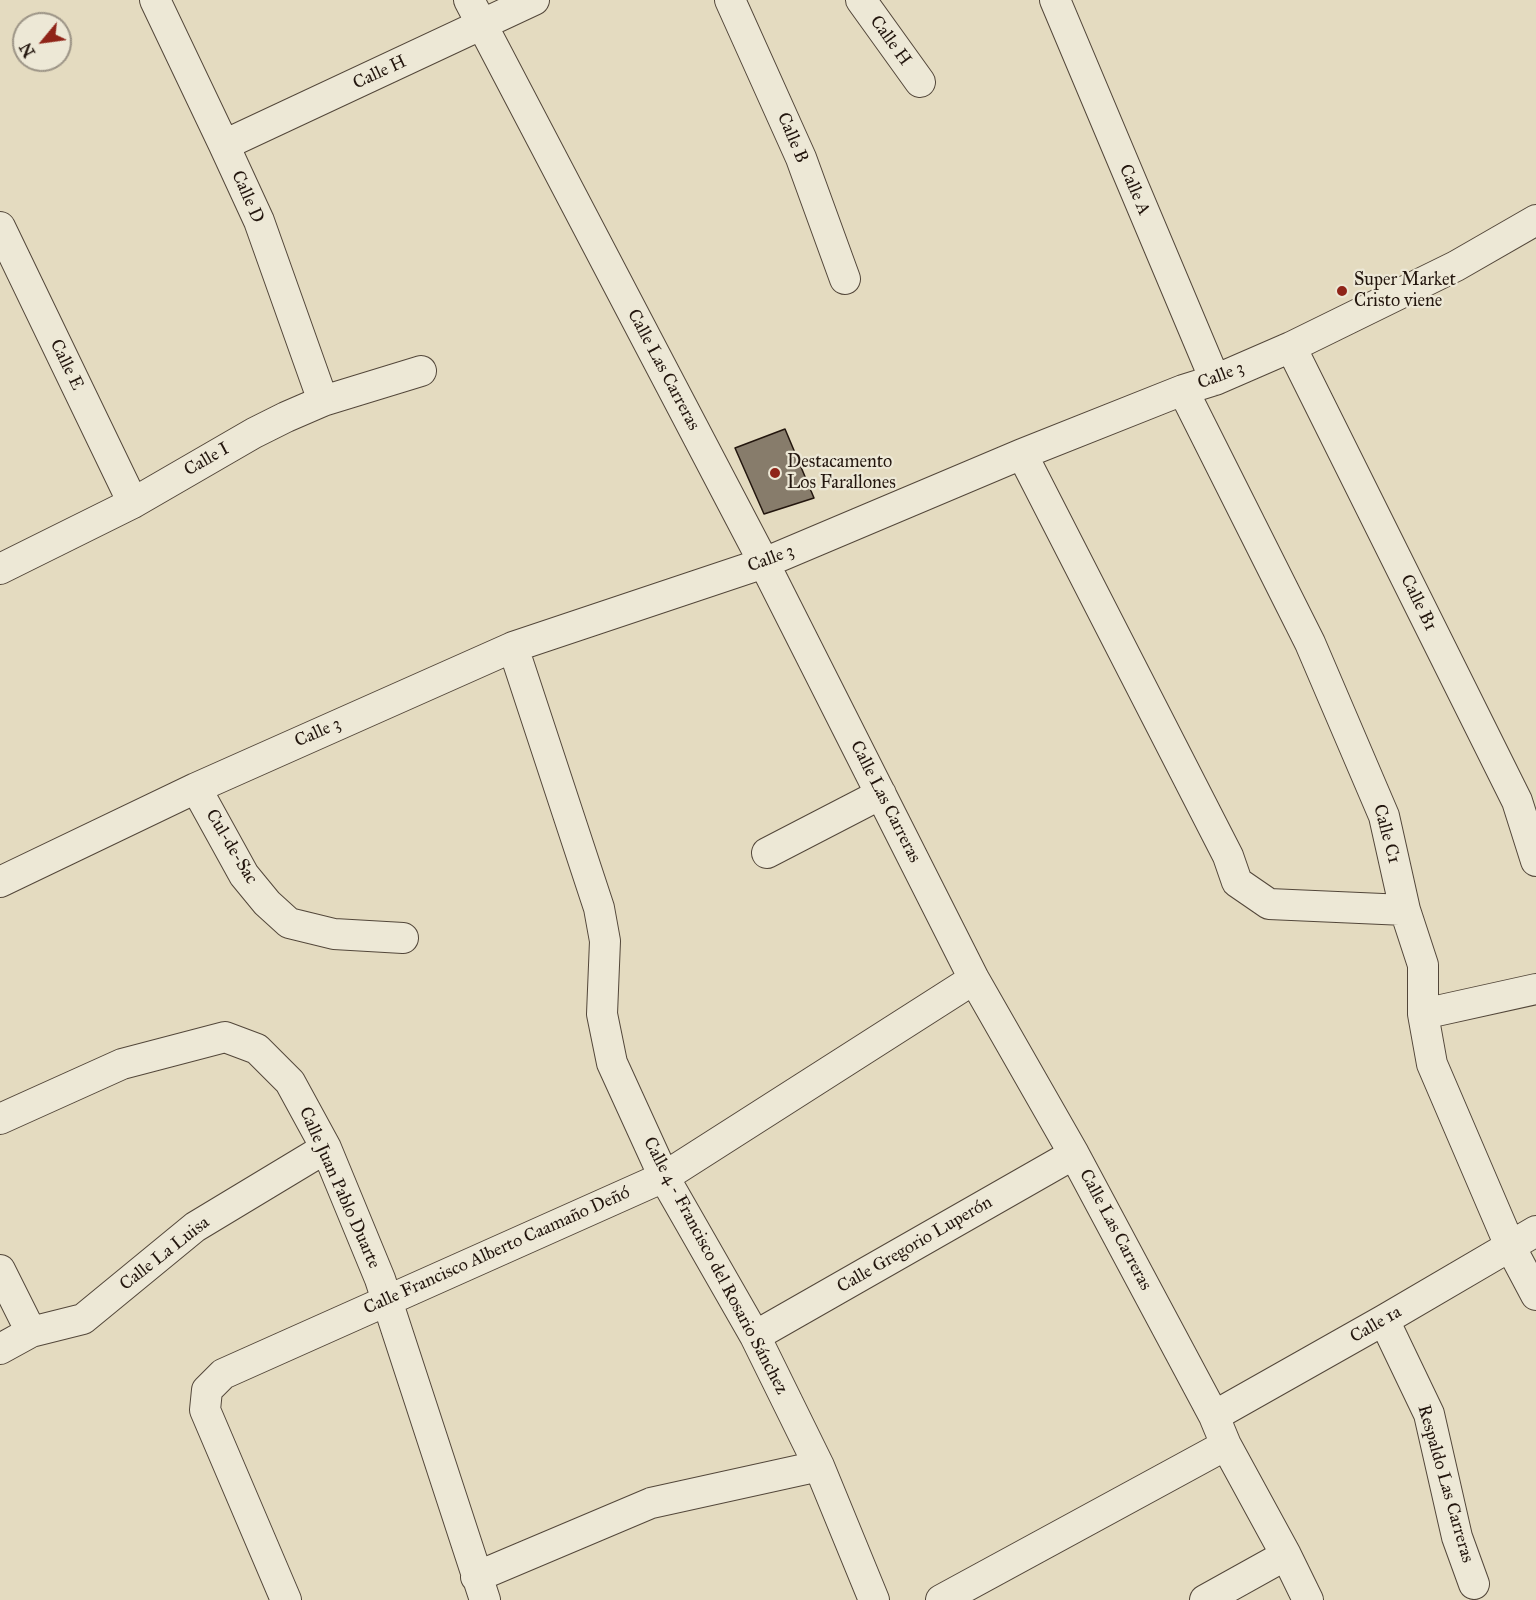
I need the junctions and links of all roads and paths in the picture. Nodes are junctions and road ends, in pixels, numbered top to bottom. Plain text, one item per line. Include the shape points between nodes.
1 (155, 0) edge
2 (534, 0) edge
3 (730, 0) edge
4 (861, 0) edge
5 (1055, 0) edge
6 (476, 13) edge
7 (920, 82) dead end
8 (224, 145) junction
9 (1536, 220) edge
10 (0, 227) edge
11 (845, 279) dead end
12 (1292, 347) junction
13 (421, 371) dead end
14 (1215, 380) junction
15 (1183, 390) junction
16 (323, 400) junction
17 (1022, 454) junction
18 (133, 502) junction
19 (764, 563) junction
20 (0, 569) edge
21 (513, 647) junction
22 (196, 788) junction
23 (881, 794) junction
24 (767, 853) dead end
25 (1536, 861) edge
26 (0, 882) edge
27 (1405, 910) junction
28 (403, 938) dead end
29 (974, 978) junction
30 (1536, 989) edge
31 (1423, 1014) junction
32 (0, 1119) edge
33 (326, 1148) junction
34 (1074, 1154) junction
35 (664, 1177) junction
36 (1536, 1231) edge
37 (1510, 1246) junction
38 (0, 1270) edge
39 (1536, 1295) edge
40 (386, 1300) junction
41 (1384, 1320) junction
42 (31, 1332) junction
43 (755, 1336) junction
44 (0, 1349) edge
45 (1214, 1416) junction
46 (1226, 1445) junction
47 (819, 1466) junction
48 (1286, 1555) junction
49 (1474, 1584) dead end
50 (481, 1589) edge
51 (286, 1600) edge
52 (874, 1600) edge
53 (941, 1600) edge
54 (1205, 1600) edge
55 (1308, 1600) edge

1 - 8 street, Calle D
2 - 6 street, Calle H
3 - 11 street, Calle B via 801,158
4 - 7 street, Calle H
5 - 14 street, Calle A
6 - 8 street, Calle H
6 - 19 street, Calle Las Carreras
8 - 16 street, Calle D via 259,221
9 - 12 street, Calle 3 via 1456,266
10 - 18 street, Calle E
12 - 14 street, Calle 3
12 - 25 street, Calle B1 via 1517,801
13 - 16 street, Calle I
14 - 15 street, Calle 3
15 - 17 street, Calle 3
15 - 27 street, Calle C1 via 1310,643 1384,816
16 - 18 street, Calle I via 254,433
17 - 19 street, Calle 3
17 - 27 street via 1228,856 1237,882 1269,904
18 - 20 street, Calle I
19 - 21 street, Calle 3
19 - 23 street, Calle Las Carreras
21 - 22 street, Calle 3
21 - 35 street, Calle 4 - Francisco del Rosario Sánchez via 599,908 605,941 602,1014 612,1063
22 - 26 street, Calle 3
22 - 28 street, Cul-de-Sac via 244,875 289,923 334,934
23 - 24 street
23 - 29 street, Calle Las Carreras
27 - 31 street, Calle C1 via 1423,965
29 - 34 street, Calle Las Carreras
29 - 35 street, Calle Francisco Alberto Caamaño Deñó
30 - 31 street
31 - 37 street, Calle C1 via 1432,1064
32 - 33 street, Calle Juan Pablo Duarte via 122,1064 225,1037 258,1049 290,1082
33 - 40 street, Calle Juan Pablo Duarte
33 - 42 street, Calle La Luisa via 195,1227 83,1319
34 - 43 street, Calle Gregorio Luperón
34 - 45 street, Calle Las Carreras
35 - 40 street, Calle Francisco Alberto Caamaño Deñó
35 - 43 street, Calle 4 - Francisco del Rosario Sánchez
36 - 37 street, Calle 1a
37 - 39 street, Calle C1
37 - 41 street, Calle 1a
38 - 42 street
40 - 50 street, Calle Juan Pablo Duarte
40 - 51 street, Calle Francisco Alberto Caamaño Deñó via 223,1374 207,1390 206,1410
41 - 45 street, Calle 1a
41 - 49 street, Respaldo Las Carreras via 1429,1414 1457,1537
42 - 44 street, Calle La Luisa
43 - 47 street, Calle 4 - Francisco del Rosario Sánchez
45 - 46 street, Calle Las Carreras
46 - 48 street, Calle Las Carreras
46 - 53 street
47 - 50 street via 651,1503
47 - 52 street, Calle 4 - Francisco del Rosario Sánchez
48 - 54 street
48 - 55 street, Calle Las Carreras

